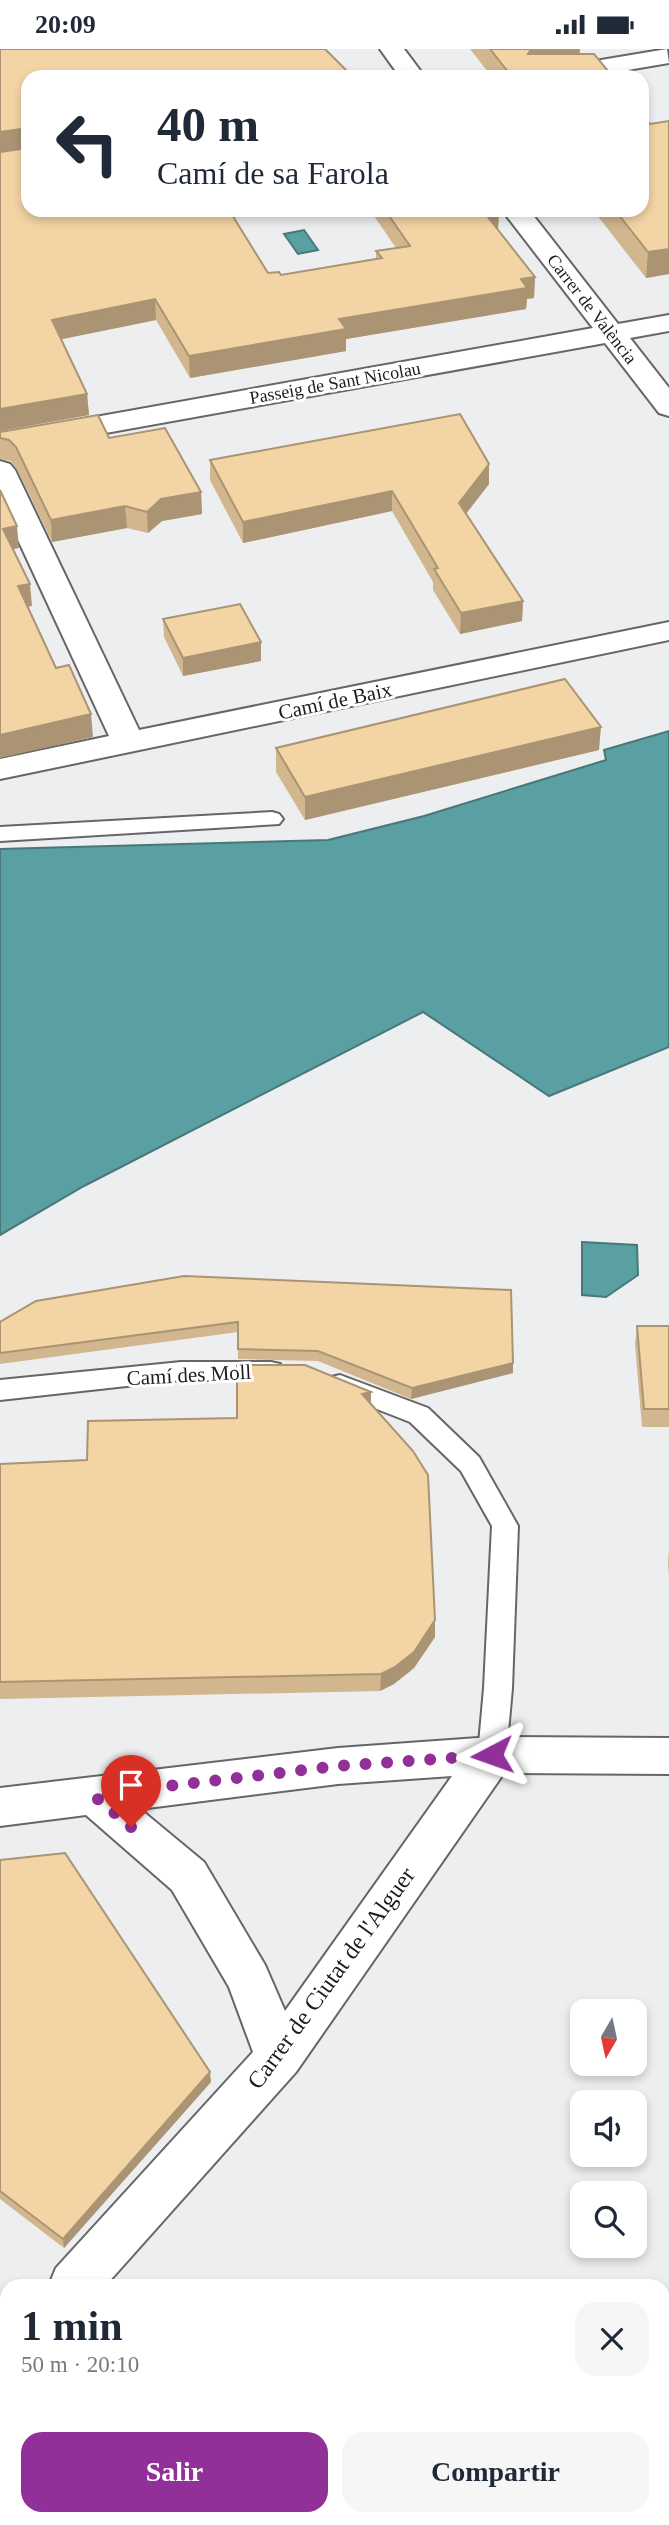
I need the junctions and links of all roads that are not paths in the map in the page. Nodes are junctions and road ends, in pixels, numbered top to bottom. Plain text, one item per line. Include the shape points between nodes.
1 (392, 49) edge
2 (669, 57) edge
3 (408, 70) edge
4 (586, 70) edge
5 (520, 217) edge
6 (669, 323) edge
7 (610, 334) junction
8 (669, 407) edge
9 (0, 443) edge
10 (0, 470) edge
11 (669, 631) edge
12 (129, 744) junction
13 (0, 769) edge
14 (272, 819) dead end
15 (0, 834) edge
16 (0, 1390) edge
17 (492, 1755) junction
18 (669, 1756) edge
19 (93, 1795) junction
20 (0, 1807) edge
21 (279, 2057) junction
22 (79, 2279) edge

1 - 3 street
2 - 4 street
5 - 7 street, Carrer de València
6 - 7 street, Passeig de Sant Nicolau
7 - 8 street, Carrer de València
7 - 9 street, Passeig de Sant Nicolau
10 - 12 street
11 - 12 street, Camí de Baix
12 - 13 street, Camí de Baix
14 - 15 lane
16 - 17 lane, Camí des Moll via 181,1371 308,1374 419,1415 470,1464 505,1526
17 - 18 street
17 - 19 street via 338,1766
17 - 21 street, Carrer de Ciutat de l'Alguer
19 - 20 street
19 - 21 street via 188,1876 249,1979
21 - 22 street, Carrer de Ciutat de l'Alguer

